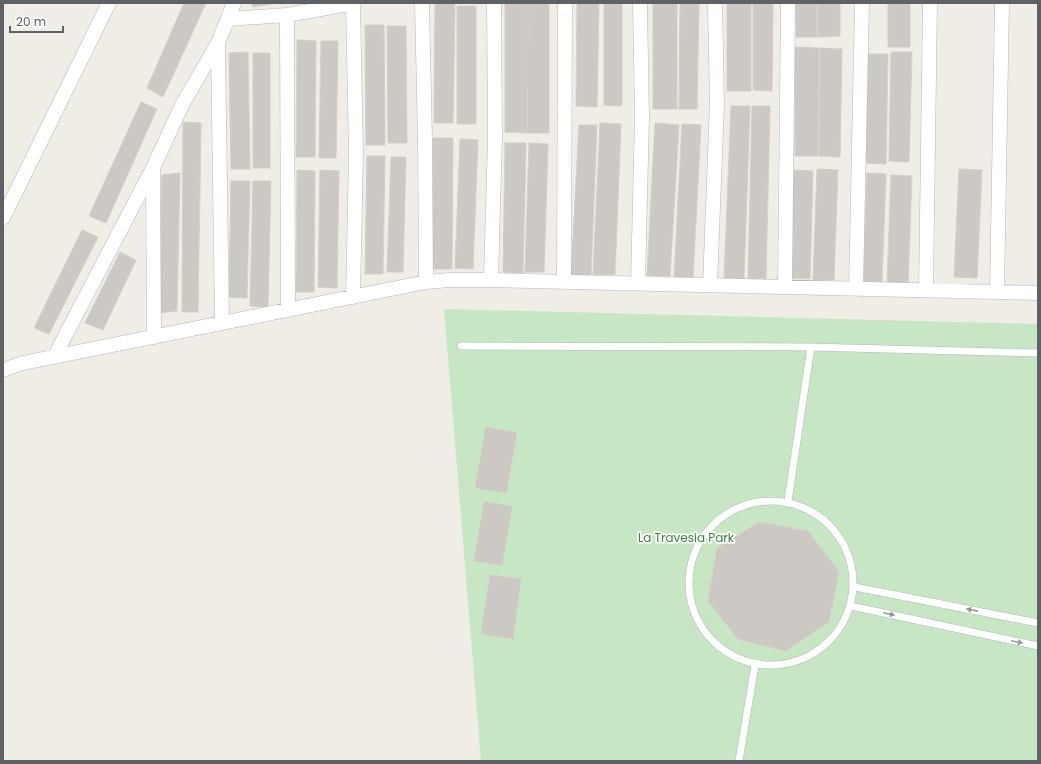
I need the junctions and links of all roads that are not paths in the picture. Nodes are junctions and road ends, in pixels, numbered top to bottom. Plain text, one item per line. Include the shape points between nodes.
1 (109, 3) edge
2 (234, 3) edge
3 (353, 3) edge
4 (422, 3) edge
5 (494, 3) edge
6 (565, 3) edge
7 (640, 3) edge
8 (715, 3) edge
9 (788, 3) edge
10 (862, 3) edge
11 (930, 3) edge
12 (1002, 3) edge
13 (288, 15) junction
14 (228, 19) junction
15 (218, 43) junction
16 (153, 168) junction
17 (3, 218) edge
18 (491, 280) junction
19 (426, 282) junction
20 (564, 282) junction
21 (638, 284) junction
22 (710, 285) junction
23 (785, 287) junction
24 (856, 289) junction
25 (926, 290) junction
26 (997, 292) junction
27 (1038, 293) edge
28 (353, 297) junction
29 (288, 310) junction
30 (222, 323) junction
31 (154, 337) junction
32 (461, 346) dead end
33 (811, 347) junction
34 (1038, 353) edge
35 (54, 357) junction
36 (3, 370) edge
37 (788, 501) junction
38 (855, 587) junction
39 (851, 606) junction
40 (1038, 623) edge
41 (1038, 646) edge
42 (755, 665) junction
43 (739, 761) edge

1 - 17 street
2 - 14 street
3 - 13 street
3 - 28 street via 356,155
4 - 19 street
5 - 18 street via 495,137
6 - 20 street
7 - 21 street via 642,116
8 - 22 street via 717,104
9 - 23 street
10 - 24 street
11 - 25 street
12 - 26 street
13 - 14 street
13 - 29 street
14 - 15 street
15 - 16 street via 182,105
15 - 30 street
16 - 31 street
16 - 35 street
18 - 19 street
18 - 20 street
19 - 28 street
20 - 21 street
21 - 22 street
22 - 23 street
23 - 24 street
24 - 25 street
25 - 26 street
26 - 27 street
28 - 29 street
29 - 30 street
30 - 31 street
31 - 35 street
32 - 33 lane
33 - 34 lane
33 - 37 lane
35 - 36 street
37 - 38 lane via 824,518 848,549
37 - 42 lane via 744,503 708,527 688,566 691,609 715,646
38 - 39 lane
40 -> 38 lane
39 -> 41 lane
39 - 42 lane via 831,641 802,659 796,662
42 - 43 lane

